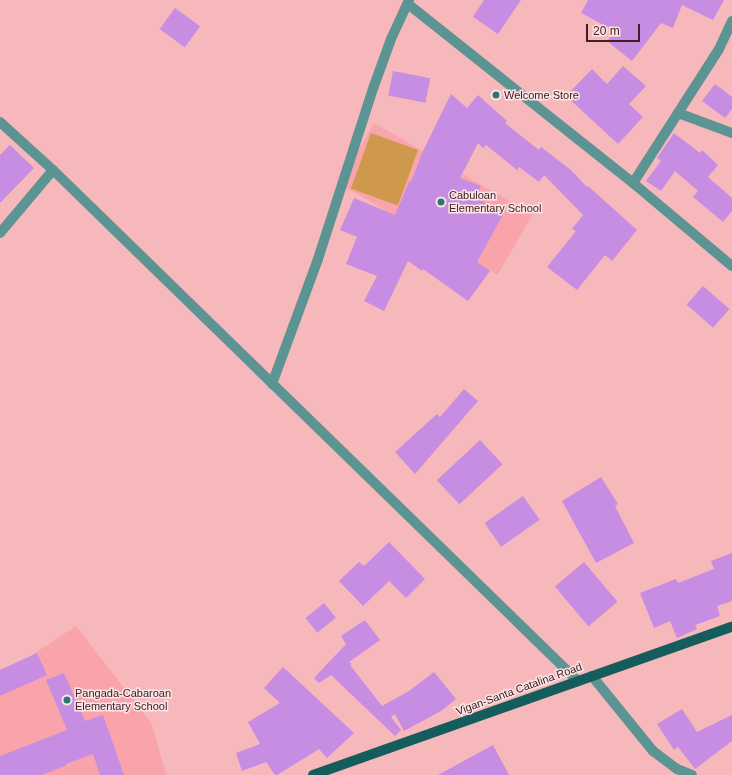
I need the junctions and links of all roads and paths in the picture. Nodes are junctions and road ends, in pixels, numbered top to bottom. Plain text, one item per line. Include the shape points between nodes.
1 (409, 2) edge
2 (732, 20) edge
3 (678, 113) junction
4 (0, 122) edge
5 (732, 133) edge
6 (53, 170) junction
7 (633, 183) junction
8 (0, 233) edge
9 (732, 266) edge
10 (272, 384) junction
11 (732, 627) edge
12 (592, 676) junction
13 (578, 681) junction
14 (313, 775) edge
15 (692, 775) edge

1 - 7 street
1 - 10 street via 391,39 374,86 318,259
2 - 3 street via 719,49
3 - 5 street
3 - 7 street
4 - 6 street
6 - 8 street
6 - 10 street
7 - 9 street
10 - 13 street
11 - 12 main road, Vigan-Santa Catalina Road
12 - 13 main road, Vigan-Santa Catalina Road
12 - 15 street via 654,751 677,769
13 - 14 main road, Vigan-Santa Catalina Road

